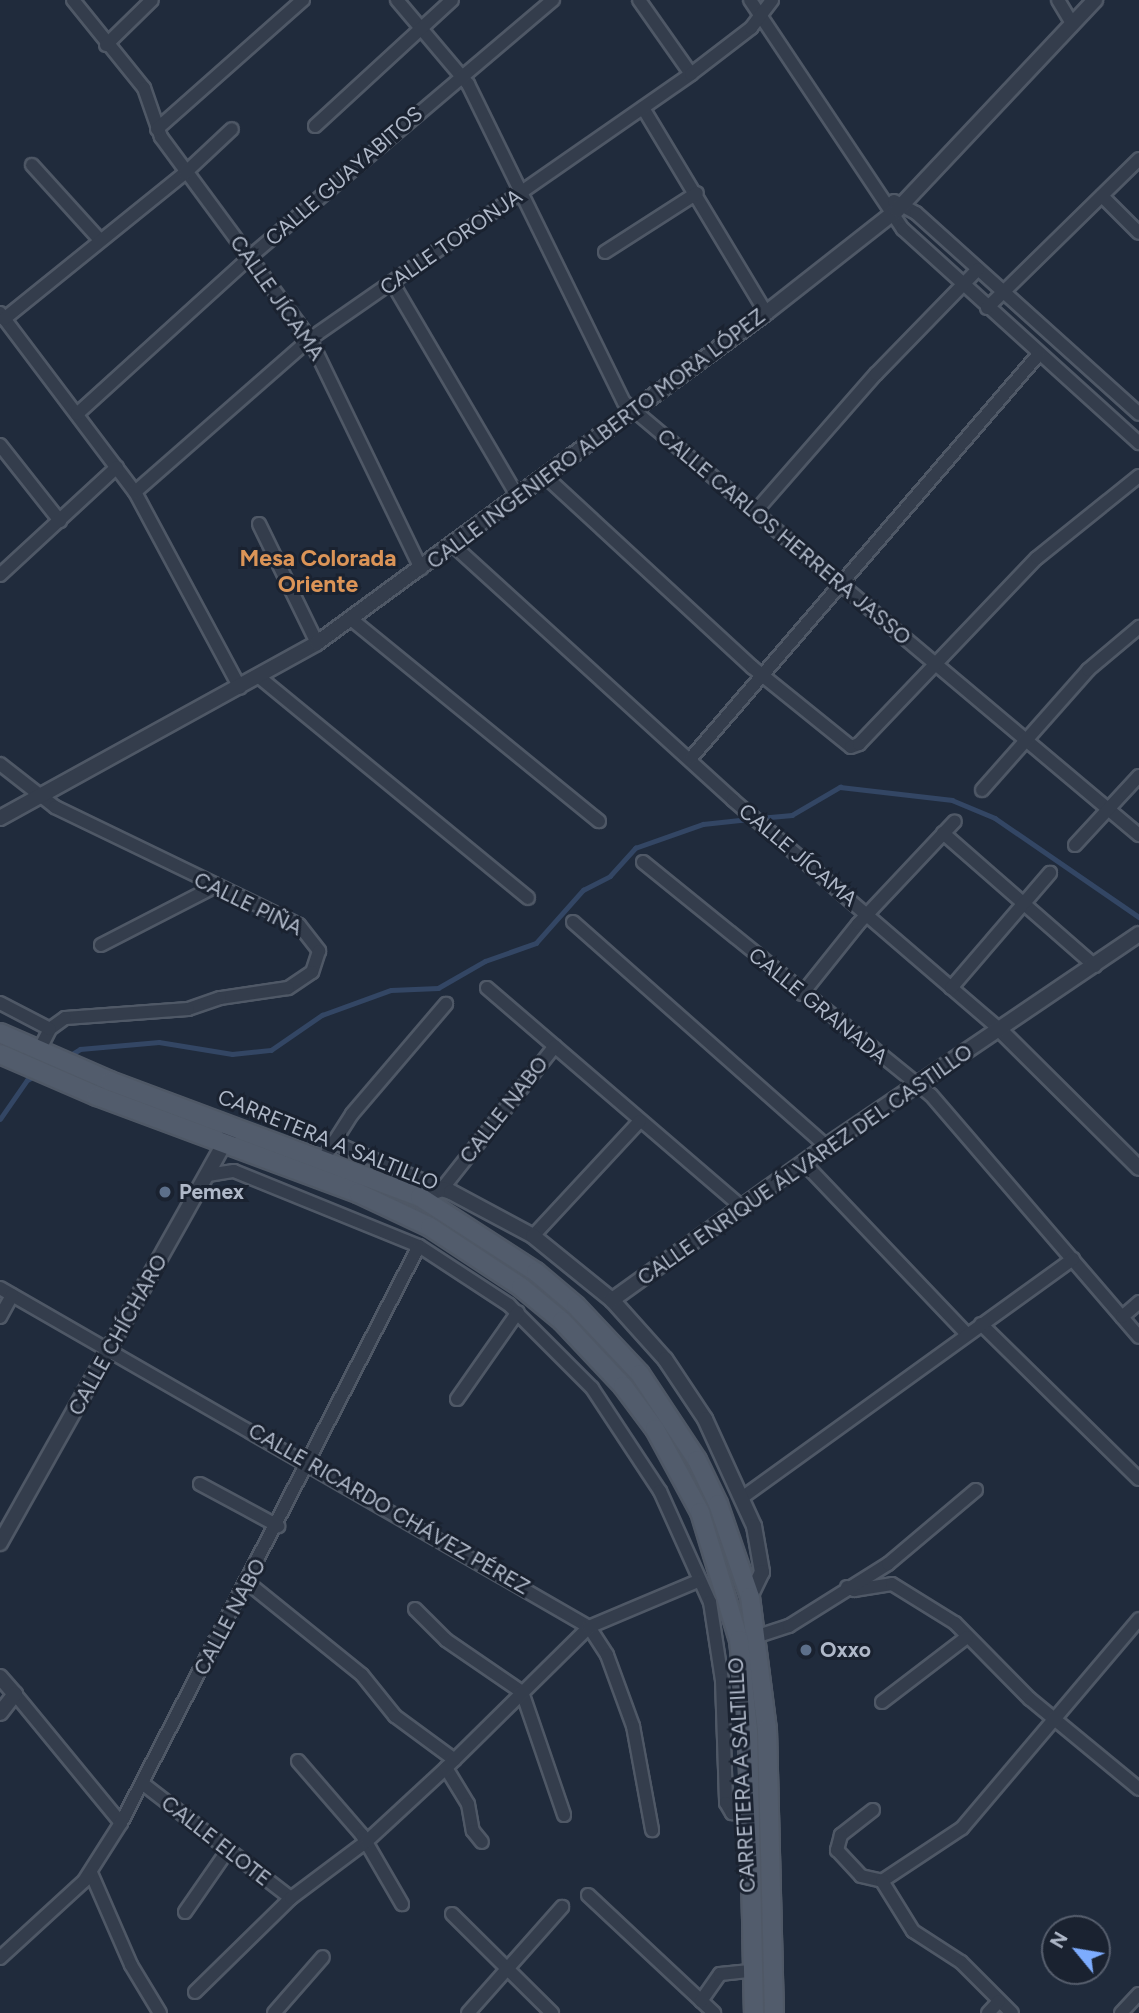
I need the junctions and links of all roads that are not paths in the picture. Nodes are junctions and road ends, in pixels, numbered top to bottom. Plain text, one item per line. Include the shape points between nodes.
1 (73, 0) edge
2 (303, 0) edge
3 (397, 0) edge
4 (452, 0) edge
5 (553, 0) edge
6 (639, 0) edge
7 (750, 0) edge
8 (772, 0) edge
9 (1058, 0) edge
10 (1094, 0) edge
11 (149, 1) edge
12 (759, 16) junction
13 (1072, 23) junction
14 (422, 30) junction
15 (106, 45) junction
16 (691, 74) junction
17 (462, 75) junction
18 (643, 108) junction
19 (315, 126) dead end
20 (157, 129) junction
21 (232, 129) dead end
22 (1139, 159) edge
23 (32, 165) dead end
24 (185, 173) junction
25 (522, 192) junction
26 (697, 193) junction
27 (1102, 196) junction
28 (897, 210) junction
29 (1139, 233) edge
30 (100, 240) junction
31 (605, 252) dead end
32 (251, 256) junction
33 (978, 269) junction
34 (393, 284) junction
35 (962, 285) junction
36 (1004, 292) junction
37 (987, 308) junction
38 (766, 313) junction
39 (2, 316) edge
40 (310, 339) junction
41 (1039, 354) junction
42 (631, 410) junction
43 (77, 414) junction
44 (1139, 414) edge
45 (1139, 443) edge
46 (0, 445) edge
47 (117, 467) junction
48 (545, 476) junction
49 (1139, 476) edge
50 (135, 492) junction
51 (517, 497) junction
52 (755, 512) junction
53 (60, 521) junction
54 (259, 524) dead end
55 (453, 545) junction
56 (421, 569) junction
57 (0, 575) edge
58 (841, 585) junction
59 (351, 619) junction
60 (1139, 627) edge
61 (317, 643) junction
62 (935, 664) junction
63 (763, 674) junction
64 (259, 677) junction
65 (240, 688) junction
66 (1025, 739) junction
67 (691, 758) junction
68 (0, 764) edge
69 (1139, 776) edge
70 (982, 790) dead end
71 (41, 798) junction
72 (1108, 809) junction
73 (0, 818) edge
74 (599, 821) dead end
75 (955, 821) dead end
76 (943, 833) junction
77 (1139, 835) edge
78 (1075, 845) dead end
79 (643, 862) dead end
80 (1050, 873) dead end
81 (214, 887) junction
82 (528, 898) dead end
83 (1023, 905) junction
84 (868, 914) junction
85 (573, 922) dead end
86 (1139, 934) edge
87 (100, 945) dead end
88 (1095, 966) junction
89 (487, 988) dead end
90 (951, 988) junction
91 (802, 995) junction
92 (0, 1003) edge
93 (446, 1004) dead end
94 (50, 1028) junction
95 (999, 1029) junction
96 (0, 1033) edge
97 (555, 1046) junction
98 (0, 1054) edge
99 (45, 1054) junction
100 (919, 1085) junction
101 (640, 1121) junction
102 (234, 1126) junction
103 (333, 1142) junction
104 (224, 1144) junction
105 (826, 1146) junction
106 (324, 1158) junction
107 (803, 1162) junction
108 (1139, 1168) edge
109 (208, 1175) junction
110 (442, 1189) junction
111 (420, 1197) junction
112 (742, 1207) junction
113 (533, 1236) junction
114 (419, 1246) junction
115 (1073, 1259) junction
116 (0, 1288) edge
117 (12, 1295) junction
118 (612, 1300) junction
119 (1139, 1302) edge
120 (518, 1312) junction
121 (0, 1317) edge
122 (1122, 1317) junction
123 (981, 1324) junction
124 (967, 1334) junction
125 (1139, 1337) edge
126 (110, 1350) junction
127 (457, 1399) dead end
128 (310, 1463) junction
129 (1139, 1479) edge
130 (200, 1484) dead end
131 (976, 1490) dead end
132 (743, 1497) junction
133 (278, 1526) junction
134 (0, 1543) edge
135 (698, 1581) junction
136 (248, 1583) junction
137 (847, 1587) junction
138 (750, 1597) junction
139 (415, 1609) dead end
140 (1139, 1619) edge
141 (589, 1627) junction
142 (758, 1636) junction
143 (967, 1637) junction
144 (0, 1677) edge
145 (744, 1678) junction
146 (722, 1680) junction
147 (522, 1692) junction
148 (15, 1694) junction
149 (882, 1702) dead end
150 (0, 1713) edge
151 (1054, 1717) junction
152 (298, 1761) dead end
153 (450, 1764) junction
154 (142, 1783) junction
155 (1139, 1789) edge
156 (873, 1810) dead end
157 (748, 1814) junction
158 (564, 1815) dead end
159 (121, 1823) junction
160 (652, 1830) dead end
161 (366, 1841) junction
162 (482, 1842) dead end
163 (228, 1850) junction
164 (91, 1873) junction
165 (882, 1881) junction
166 (588, 1895) dead end
167 (291, 1898) junction
168 (402, 1903) dead end
169 (562, 1907) dead end
170 (184, 1912) dead end
171 (452, 1914) dead end
172 (323, 1957) dead end
173 (0, 1958) edge
174 (507, 1966) junction
175 (750, 1970) junction
176 (195, 1992) dead end
177 (1139, 1994) edge
178 (701, 2001) junction
179 (999, 2001) junction
180 (160, 2013) edge
181 (274, 2013) edge
182 (468, 2013) edge
183 (552, 2013) edge
184 (714, 2013) edge
185 (754, 2013) edge
186 (775, 2013) edge
187 (988, 2013) edge
188 (1012, 2013) edge
189 (1121, 2013) edge

1 - 15 street, CALLE JÍCAMA
2 - 20 street
3 - 14 street, CALLE CARLOS HERRERA JASSO
4 - 14 street
5 - 17 street, CALLE GUAYABITOS
6 - 16 street
7 - 12 street
8 - 12 street, CALLE TORONJA
9 - 13 street
10 - 13 street, CALLE INGENIERO ALBERTO MORA LÓPEZ
11 - 15 street
12 - 16 street, CALLE TORONJA via 751,28
12 - 28 street via 882,197
13 - 28 street, CALLE INGENIERO ALBERTO MORA LÓPEZ
14 - 17 street, CALLE CARLOS HERRERA JASSO
14 - 19 street
15 - 20 street, CALLE JÍCAMA via 144,88
16 - 18 street, CALLE TORONJA
17 - 25 street, CALLE CARLOS HERRERA JASSO
17 - 32 street, CALLE GUAYABITOS
18 - 25 street, CALLE TORONJA
18 - 26 street
20 - 24 street, CALLE JÍCAMA
21 - 24 street
22 - 27 street
23 - 30 street
24 - 30 street
24 - 32 street, CALLE JÍCAMA
25 - 34 street, CALLE TORONJA
25 - 42 street, CALLE CARLOS HERRERA JASSO via 618,394
26 - 31 street
26 - 38 street
27 - 29 street
27 - 36 street
28 - 33 street
28 - 35 street
28 - 38 street, CALLE INGENIERO ALBERTO MORA LÓPEZ
30 - 39 street
32 - 40 street, CALLE JÍCAMA
32 - 43 street, CALLE GUAYABITOS
33 - 35 street
33 - 36 street
34 - 40 street, CALLE TORONJA
34 - 51 street
35 - 37 street
35 - 52 street
36 - 37 street
36 - 44 street
37 - 41 street
38 - 42 street, CALLE INGENIERO ALBERTO MORA LÓPEZ
39 - 43 street
40 - 50 street, CALLE TORONJA
40 - 56 street, CALLE JÍCAMA
41 - 45 street
41 - 58 street
42 - 48 street, CALLE INGENIERO ALBERTO MORA LÓPEZ
42 - 52 street, CALLE CARLOS HERRERA JASSO
43 - 47 street
46 - 53 street
47 - 50 street
47 - 53 street
48 - 51 street, CALLE INGENIERO ALBERTO MORA LÓPEZ
48 - 63 street
49 - 62 street via 1037,558
50 - 65 street
51 - 55 street, CALLE INGENIERO ALBERTO MORA LÓPEZ
52 - 58 street, CALLE CARLOS HERRERA JASSO
53 - 57 street
54 - 61 street
55 - 56 street, CALLE INGENIERO ALBERTO MORA LÓPEZ
55 - 67 street, CALLE JÍCAMA
56 - 59 street, CALLE INGENIERO ALBERTO MORA LÓPEZ
58 - 62 street, CALLE CARLOS HERRERA JASSO
58 - 63 street
59 - 61 street, CALLE INGENIERO ALBERTO MORA LÓPEZ
59 - 74 street
60 - 66 street via 1088,670
61 - 64 street, CALLE INGENIERO ALBERTO MORA LÓPEZ
62 - 63 street via 851,747
62 - 66 street, CALLE CARLOS HERRERA JASSO
63 - 67 street
64 - 65 street, CALLE INGENIERO ALBERTO MORA LÓPEZ
64 - 82 street
65 - 71 street, CALLE INGENIERO ALBERTO MORA LÓPEZ
66 - 70 street
66 - 72 street, CALLE CARLOS HERRERA JASSO
67 - 84 street, CALLE JÍCAMA via 733,800
68 - 71 street, CALLE PIÑA
69 - 72 street
71 - 73 street, CALLE INGENIERO ALBERTO MORA LÓPEZ
71 - 81 street, CALLE PIÑA
72 - 77 street, CALLE CARLOS HERRERA JASSO
72 - 78 street
75 - 76 street
76 - 83 street
76 - 84 street
79 - 91 street, CALLE GRANADA
80 - 83 street
81 - 87 street
81 - 94 street, CALLE PIÑA via 306,930 319,951 312,972 278,991 220,998 188,1009 65,1018
83 - 88 street
83 - 90 street
84 - 90 street, CALLE JÍCAMA
84 - 91 street
85 - 105 street
86 - 88 street, CALLE ENRIQUE ÁLVAREZ DEL CASTILLO
88 - 95 street, CALLE ENRIQUE ÁLVAREZ DEL CASTILLO
89 - 97 street
90 - 95 street, CALLE JÍCAMA
91 - 100 street, CALLE GRANADA
92 - 94 street
93 - 103 street
94 - 99 street
95 - 100 street, CALLE ENRIQUE ÁLVAREZ DEL CASTILLO
95 - 108 street, CALLE JÍCAMA
96 - 99 main road, CARRETERA A SALTILLO
97 - 101 street
97 - 110 street, CALLE NABO
98 - 104 main road, CARRETERA A SALTILLO
99 - 102 main road, CARRETERA A SALTILLO
100 - 105 street, CALLE ENRIQUE ÁLVAREZ DEL CASTILLO
100 - 115 street, CALLE GRANADA via 991,1160
101 - 112 street
101 - 113 street
102 - 104 street, CALLE CHÍCHARO
102 - 106 main road, CARRETERA A SALTILLO
103 - 106 street
103 - 110 street
104 - 109 street, CALLE CHÍCHARO
104 - 145 main road, CARRETERA A SALTILLO via 358,1193 430,1227 521,1287 592,1351 655,1429 701,1512 732,1608
105 - 107 street, CALLE ENRIQUE ÁLVAREZ DEL CASTILLO
106 - 111 main road, CARRETERA A SALTILLO
107 - 112 street, CALLE ENRIQUE ÁLVAREZ DEL CASTILLO
107 - 124 street
109 - 114 street via 234,1171
109 - 126 street, CALLE CHÍCHARO
110 - 111 street
110 - 113 street via 492,1210
111 - 138 main road, CARRETERA A SALTILLO via 536,1272 576,1306 639,1374 697,1460 718,1504
112 - 118 street, CALLE ENRIQUE ÁLVAREZ DEL CASTILLO
113 - 118 street
114 - 120 street
114 - 128 street, CALLE NABO
115 - 122 street, CALLE GRANADA
115 - 123 street
116 - 117 street, CALLE RICARDO CHÁVEZ PÉREZ
117 - 121 street
117 - 126 street, CALLE RICARDO CHÁVEZ PÉREZ
118 - 132 street via 685,1386
119 - 122 street
120 - 127 street
120 - 135 street via 577,1370 619,1424 660,1491
122 - 125 street, CALLE GRANADA
123 - 124 street
123 - 129 street
124 - 132 street
126 - 128 street, CALLE RICARDO CHÁVEZ PÉREZ
126 - 134 street, CALLE CHÍCHARO
128 - 133 street, CALLE NABO
128 - 141 street, CALLE RICARDO CHÁVEZ PÉREZ
130 - 133 street
131 - 137 street via 890,1562
132 - 138 street via 762,1557 761,1580
133 - 136 street, CALLE NABO
135 - 141 street
135 - 146 street via 712,1610
136 - 153 street via 362,1675 395,1716
136 - 154 street, CALLE NABO
137 - 142 street via 789,1626
137 - 143 street via 899,1587 954,1623
138 - 142 main road, CARRETERA A SALTILLO
139 - 147 street via 446,1640
140 - 151 street
141 - 147 street
141 - 160 street, CALLE RICARDO CHÁVEZ PÉREZ via 607,1655 633,1726
142 - 186 main road, CARRETERA A SALTILLO via 767,1729
143 - 149 street
143 - 151 street
144 - 148 street
145 - 146 street
145 - 157 main road, CARRETERA A SALTILLO
146 - 157 street via 726,1804 732,1813
147 - 153 street
147 - 158 street
148 - 150 street
148 - 159 street
151 - 155 street
151 - 165 street via 962,1828
152 - 161 street
153 - 161 street
153 - 162 street via 468,1804 473,1831
154 - 159 street, CALLE NABO
154 - 163 street, CALLE ELOTE
156 - 165 street via 841,1835 837,1850 861,1876
157 - 175 main road, CARRETERA A SALTILLO
159 - 164 street, CALLE NABO
161 - 167 street
161 - 168 street
163 - 167 street, CALLE ELOTE
163 - 170 street
164 - 173 street, CALLE NABO
164 - 180 street via 134,1971
165 - 179 street via 913,1931 961,1962
166 - 178 street
167 - 176 street
169 - 174 street
171 - 174 street
172 - 181 street
174 - 182 street
174 - 183 street
175 - 178 street via 720,1974
175 - 185 main road, CARRETERA A SALTILLO
177 - 189 street
178 - 184 street
179 - 187 street
179 - 188 street

